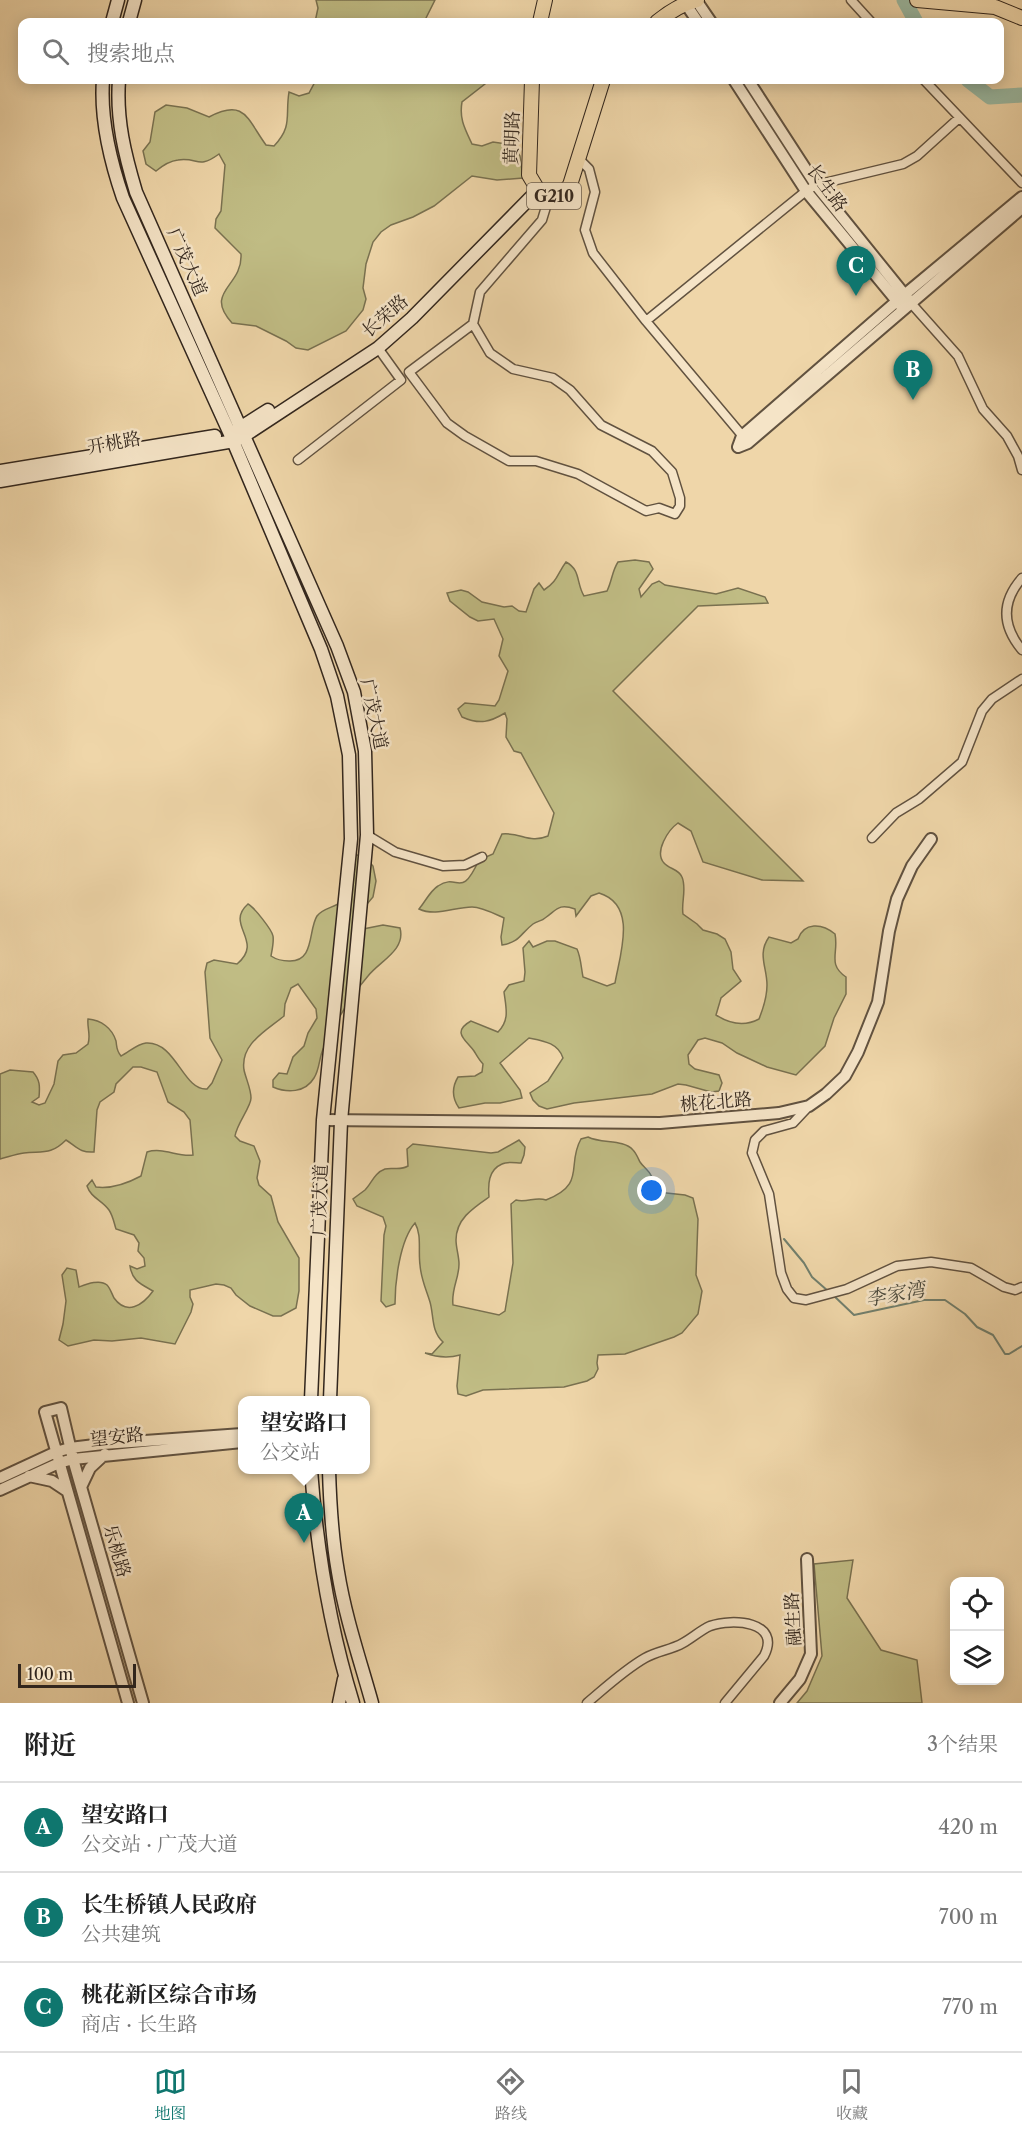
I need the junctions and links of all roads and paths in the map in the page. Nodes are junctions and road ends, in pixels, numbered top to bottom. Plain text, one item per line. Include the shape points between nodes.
1 (118, 0) edge
2 (135, 0) edge
3 (544, 0) edge
4 (851, 0) edge
5 (917, 0) edge
6 (692, 1) edge
7 (113, 18) edge
8 (130, 18) edge
9 (541, 18) edge
10 (662, 18) edge
11 (697, 18) edge
12 (707, 18) edge
13 (868, 18) edge
14 (1022, 18) edge
15 (103, 84) edge
16 (119, 84) edge
17 (532, 84) edge
18 (602, 84) edge
19 (737, 84) edge
20 (750, 84) edge
21 (928, 84) edge
22 (959, 117) junction
23 (578, 158) junction
24 (1022, 183) edge
25 (811, 188) junction
26 (540, 190) junction
27 (1022, 197) edge
28 (1022, 208) edge
29 (904, 302) junction
30 (646, 321) junction
31 (473, 324) junction
32 (378, 348) junction
33 (237, 435) junction
34 (745, 439) joint
35 (298, 460) dead end
36 (1022, 470) edge
37 (0, 471) edge
38 (0, 481) edge
39 (1022, 578) edge
40 (1022, 650) edge
41 (1022, 679) edge
42 (367, 835) junction
43 (872, 838) dead end
44 (931, 839) dead end
45 (482, 857) dead end
46 (810, 1106) junction
47 (323, 1120) junction
48 (341, 1121) junction
49 (1022, 1287) edge
50 (309, 1396) edge
51 (330, 1396) edge
52 (238, 1434) edge
53 (238, 1442) edge
54 (71, 1454) junction
55 (105, 1454) junction
56 (57, 1458) junction
57 (306, 1474) edge
58 (311, 1474) edge
59 (329, 1474) edge
60 (29, 1476) junction
61 (0, 1478) edge
62 (312, 1485) junction
63 (81, 1487) junction
64 (0, 1490) edge
65 (67, 1491) junction
66 (807, 1559) dead end
67 (344, 1675) junction
68 (128, 1703) edge
69 (143, 1703) edge
70 (339, 1703) edge
71 (353, 1703) edge
72 (372, 1703) edge
73 (587, 1703) edge
74 (725, 1703) edge
75 (780, 1703) edge

1 - 7 main road
2 - 8 main road
3 - 9 highway
4 - 13 street
5 - 14 highway via 995,7
6 - 10 highway
6 - 11 street
6 - 12 street
15 - 33 main road, 广茂大道 via 110,161 123,198
16 - 33 main road, 广茂大道 via 123,148 136,192
17 - 26 highway, 黄明路 / G210 via 529,175
18 - 23 highway, G210
19 - 25 street, 长生路
20 - 25 street, 长生路
21 - 22 street
22 - 24 street
22 - 25 street via 903,164
23 - 26 highway, G210 via 570,185 561,195
23 - 30 street via 589,169 595,192 585,230 593,253
25 - 29 street, 长生路
25 - 30 street
26 - 31 street via 542,220 480,292
26 - 32 main road, 长荣路
26 - 33 main road, 长荣路 via 373,342
27 - 29 street
28 - 29 street
29 - 34 street
29 - 36 street via 958,356 983,409 1007,436
30 - 34 street
31 - 31 street via 409,372 447,423 509,461 536,461 578,474 646,511 659,508 675,514 680,498 672,472 652,451 601,424 570,390 553,378 513,369 490,353
32 - 33 main road, 长荣路
32 - 35 street via 401,380
33 - 37 main road, 开桃路
33 - 38 main road, 开桃路
33 - 42 main road, 广茂大道 via 337,646 354,692 365,751
33 - 47 main road, 广茂大道 via 321,649 337,696 349,755 351,839
39 - 40 street via 1009,598 1006,616 1009,632
41 - 43 street via 992,699 982,711 962,762
42 - 45 street via 395,852 443,866 465,865
42 - 48 main road, 广茂大道
44 - 46 street, 桃花北路 via 912,866 897,899 878,1002 858,1052 845,1076
46 - 48 street, 桃花北路 via 779,1113 660,1123
46 - 49 street via 793,1123 764,1131 755,1140 752,1153 769,1194 781,1273 794,1298 806,1300 847,1289 897,1266 931,1262 971,1268 1004,1287
47 - 48 street, 桃花北路
47 - 50 main road, 广茂大道
48 - 51 main road, 广茂大道
52 - 54 street, 望安路 via 103,1444
53 - 55 street, 望安路
54 - 55 street, 望安路
54 - 56 street, 望安路
54 - 56 street, 乐桃路 via 61,1408 45,1412
54 - 63 street, 乐桃路
55 - 63 street via 90,1468
56 - 60 street, 望安路
56 - 61 street, 望安路
56 - 65 street, 乐桃路
57 - 62 main road
58 - 62 main road
59 - 72 main road via 338,1573
60 - 64 street, 望安路
60 - 65 street via 52,1481
62 - 67 main road via 324,1585
63 - 69 street, 乐桃路
65 - 68 street, 乐桃路
66 - 75 street, 融生路 via 811,1654 800,1679
67 - 70 main road
67 - 71 main road
73 - 74 street via 642,1660 681,1644 710,1626 758,1627 765,1631 768,1647

